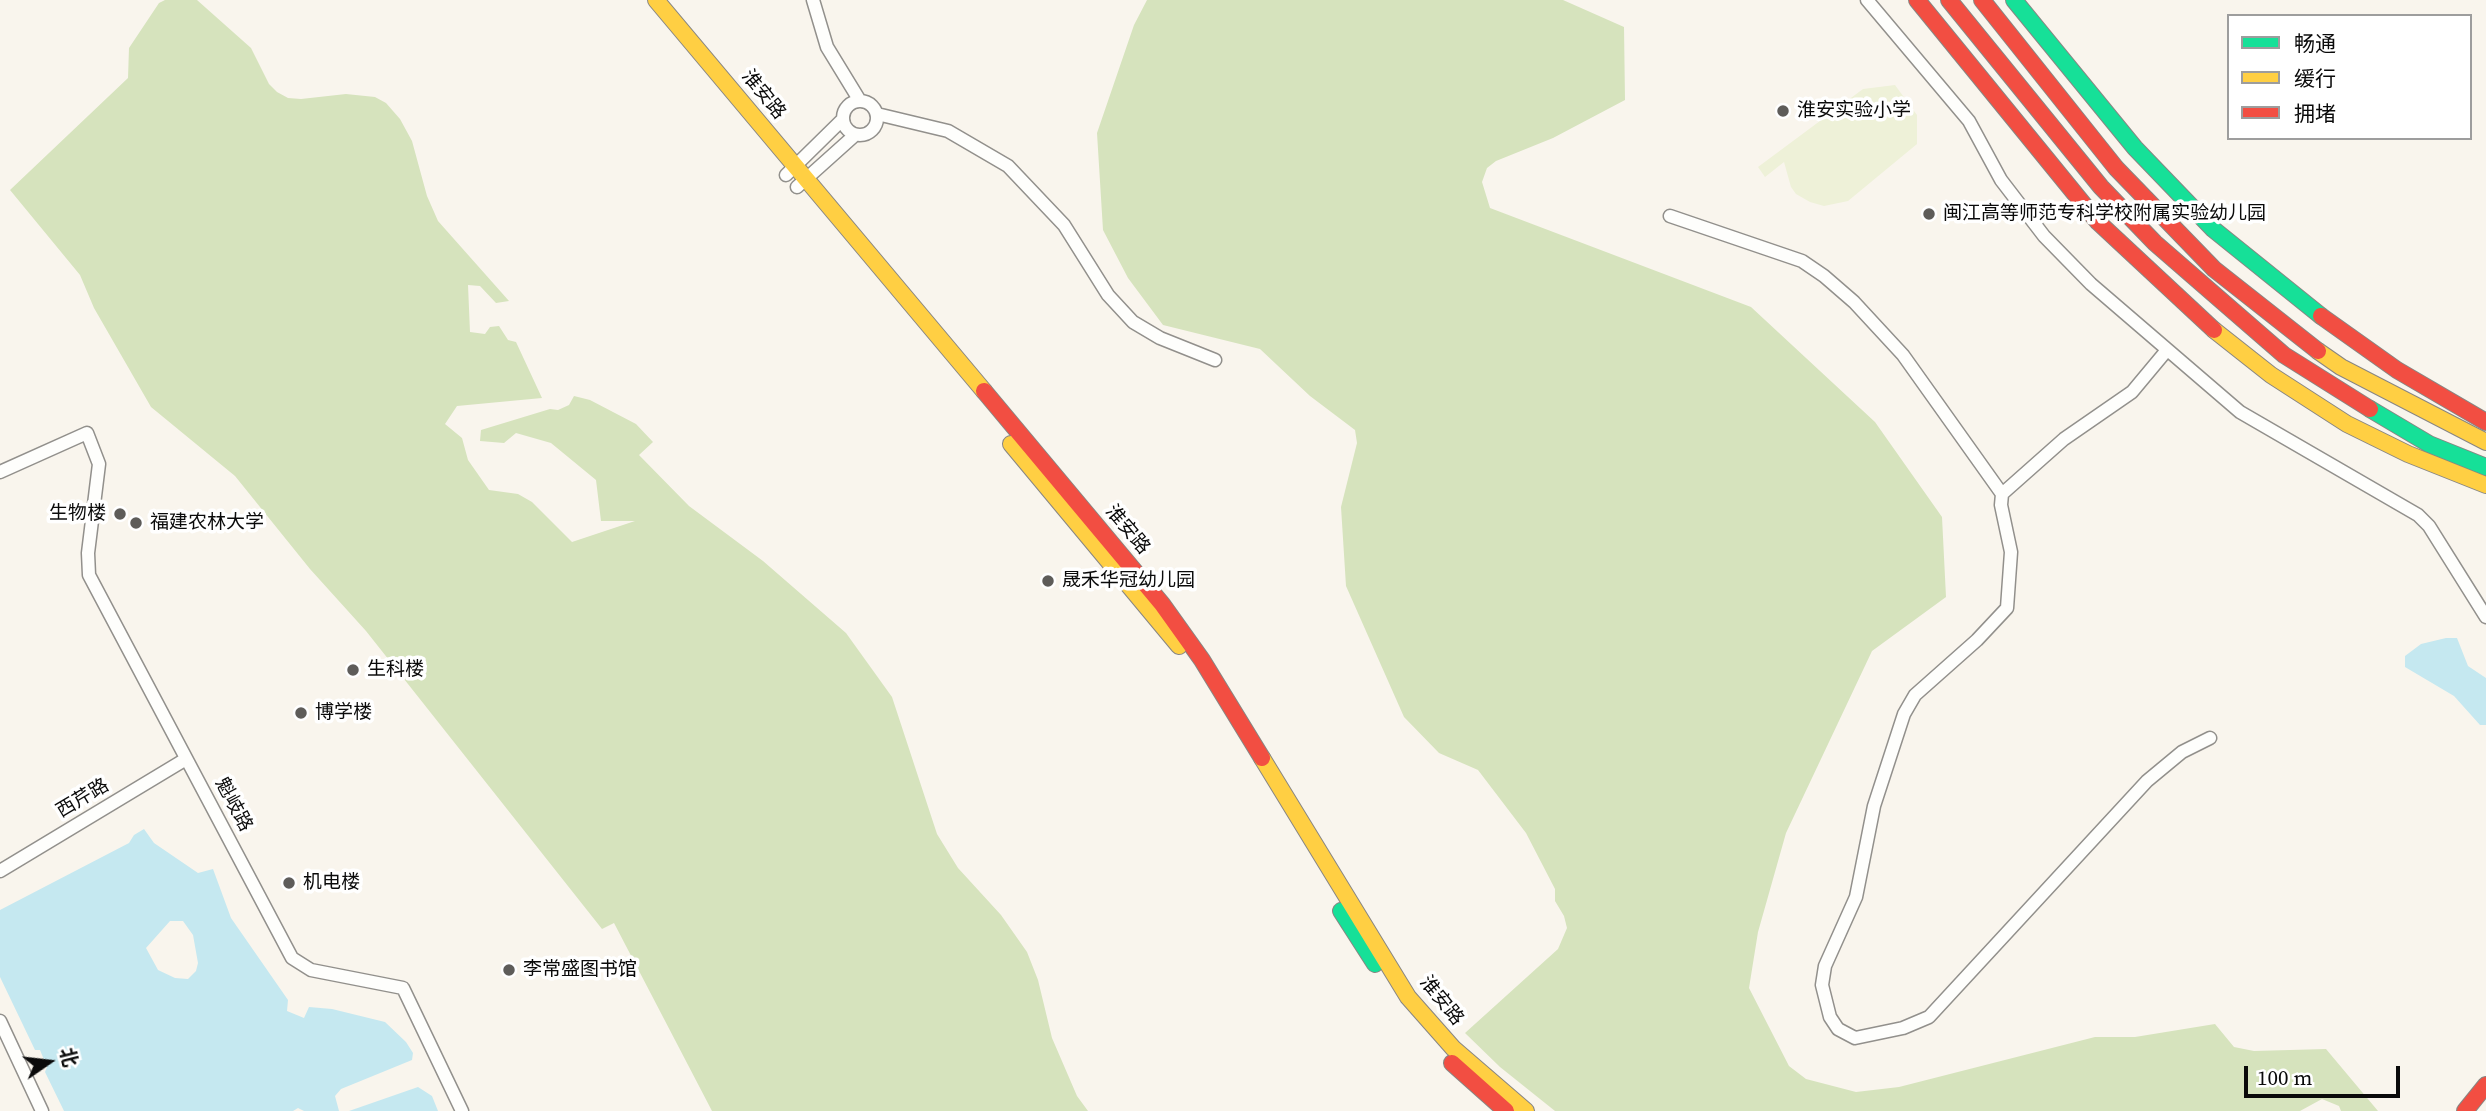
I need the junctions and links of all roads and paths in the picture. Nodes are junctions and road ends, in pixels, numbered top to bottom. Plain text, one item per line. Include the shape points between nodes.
1 (641, 0) edge
2 (656, 0) edge
3 (813, 0) edge
4 (1917, 0) edge
5 (1949, 0) edge
6 (1982, 0) edge
7 (2014, 0) edge
8 (1870, 1) edge
9 (860, 100) junction
10 (877, 114) junction
11 (843, 119) junction
12 (855, 135) junction
13 (790, 171) junction
14 (801, 184) junction
15 (1670, 216) dead end
16 (2167, 349) junction
17 (1215, 360) dead end
18 (2486, 422) edge
19 (2486, 442) edge
20 (2486, 467) edge
21 (0, 472) edge
22 (2486, 485) edge
23 (2002, 494) junction
24 (2486, 617) edge
25 (2210, 738) dead end
26 (186, 759) junction
27 (0, 872) edge
28 (0, 1021) edge
29 (2486, 1085) edge
30 (2486, 1093) edge
31 (42, 1111) edge
32 (463, 1111) edge
33 (1506, 1111) edge
34 (1526, 1111) edge
35 (2465, 1111) edge
36 (2472, 1111) edge

1 - 13 main road, 淮安路
2 - 13 main road, 淮安路
3 - 9 street via 827,47
4 - 22 main road via 2091,215 2201,320 2271,375 2347,424
5 - 20 main road via 2101,187 2204,287 2284,355 2429,444
6 - 19 main road via 2116,167 2214,270 2341,367
7 - 18 main road via 2127,139 2213,229 2290,293 2397,370
8 - 16 street via 1969,121 2001,180 2044,236 2091,284
9 - 10 street via 871,104
9 - 11 street via 849,104
10 - 12 street via 873,130
10 - 17 street via 948,131 1008,166 1064,225 1108,295 1133,321 1160,338
11 - 12 street
11 - 13 street
12 - 14 street
13 - 14 main road, 淮安路
14 - 33 main road, 淮安路 via 1191,661 1358,940 1405,1009 1446,1057
14 - 34 main road, 淮安路 via 1162,604 1202,660 1418,1011
15 - 23 street via 1802,261 1824,276 1903,355
16 - 23 street via 2132,392 2064,439
16 - 24 street via 2250,419 2417,515 2429,526
21 - 26 street, 魁岐路 via 87,433 99,464 89,575
23 - 25 street via 2011,552 2007,608 1915,695 1904,713 1874,806 1856,897 1825,966 1822,985 1838,1029 1855,1038 1929,1017 2147,781 2182,751
26 - 27 street, 西芹路
26 - 32 street, 魁岐路 via 292,958 311,970 403,988
28 - 31 street
29 - 35 main road
30 - 36 main road

